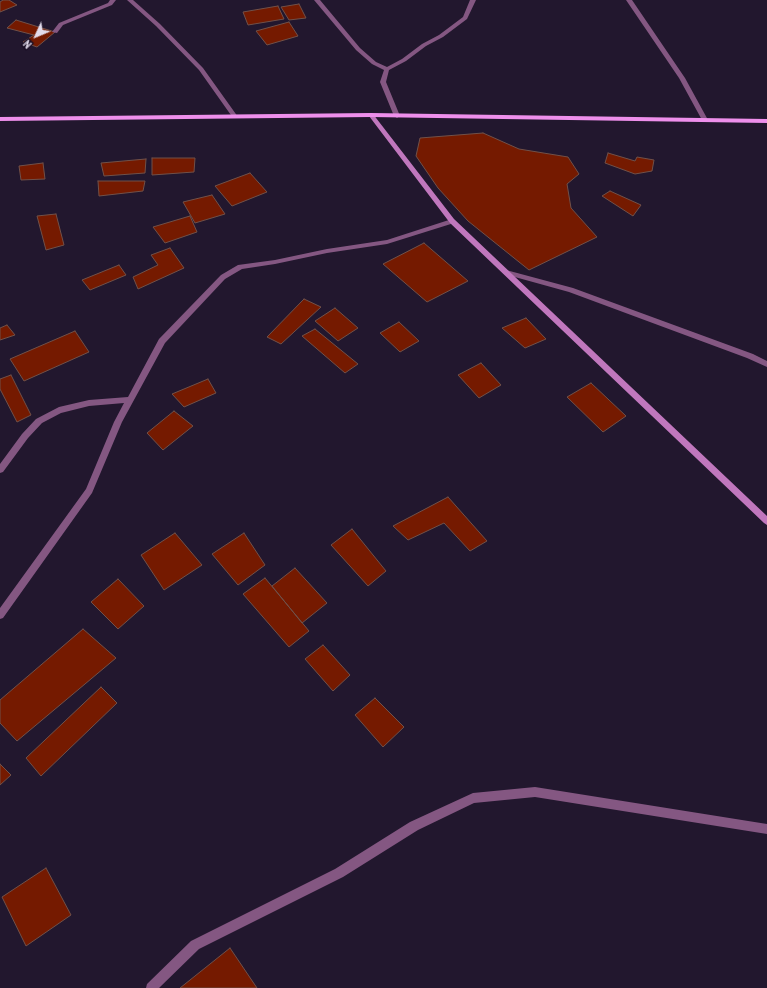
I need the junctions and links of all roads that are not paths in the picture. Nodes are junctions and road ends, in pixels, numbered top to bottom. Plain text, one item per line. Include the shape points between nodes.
1 (113, 0) edge
2 (130, 0) edge
3 (317, 0) edge
4 (473, 0) edge
5 (629, 0) edge
6 (55, 32) dead end
7 (387, 69) junction
8 (370, 115) junction
9 (397, 116) junction
10 (236, 117) junction
11 (0, 119) edge
12 (704, 120) junction
13 (767, 121) edge
14 (452, 221) junction
15 (506, 272) junction
16 (767, 364) edge
17 (130, 400) junction
18 (0, 470) edge
19 (767, 521) edge
20 (0, 615) edge
21 (767, 829) edge
22 (151, 988) edge

1 - 6 street via 110,4 61,24
2 - 10 street via 201,69
3 - 7 street via 358,49 374,63
4 - 7 street via 464,18 453,27
5 - 12 street via 682,78
7 - 9 street via 383,82
8 - 9 main road
8 - 10 main road
8 - 14 street
9 - 12 main road
10 - 11 main road
12 - 13 main road
14 - 15 street
14 - 17 street via 387,242 240,267 223,277 162,341
15 - 16 street via 571,290
15 - 19 street
17 - 18 street via 88,403 59,410 39,420
17 - 20 street via 89,490
21 - 22 street via 535,792 473,798 414,826 339,873 195,945

